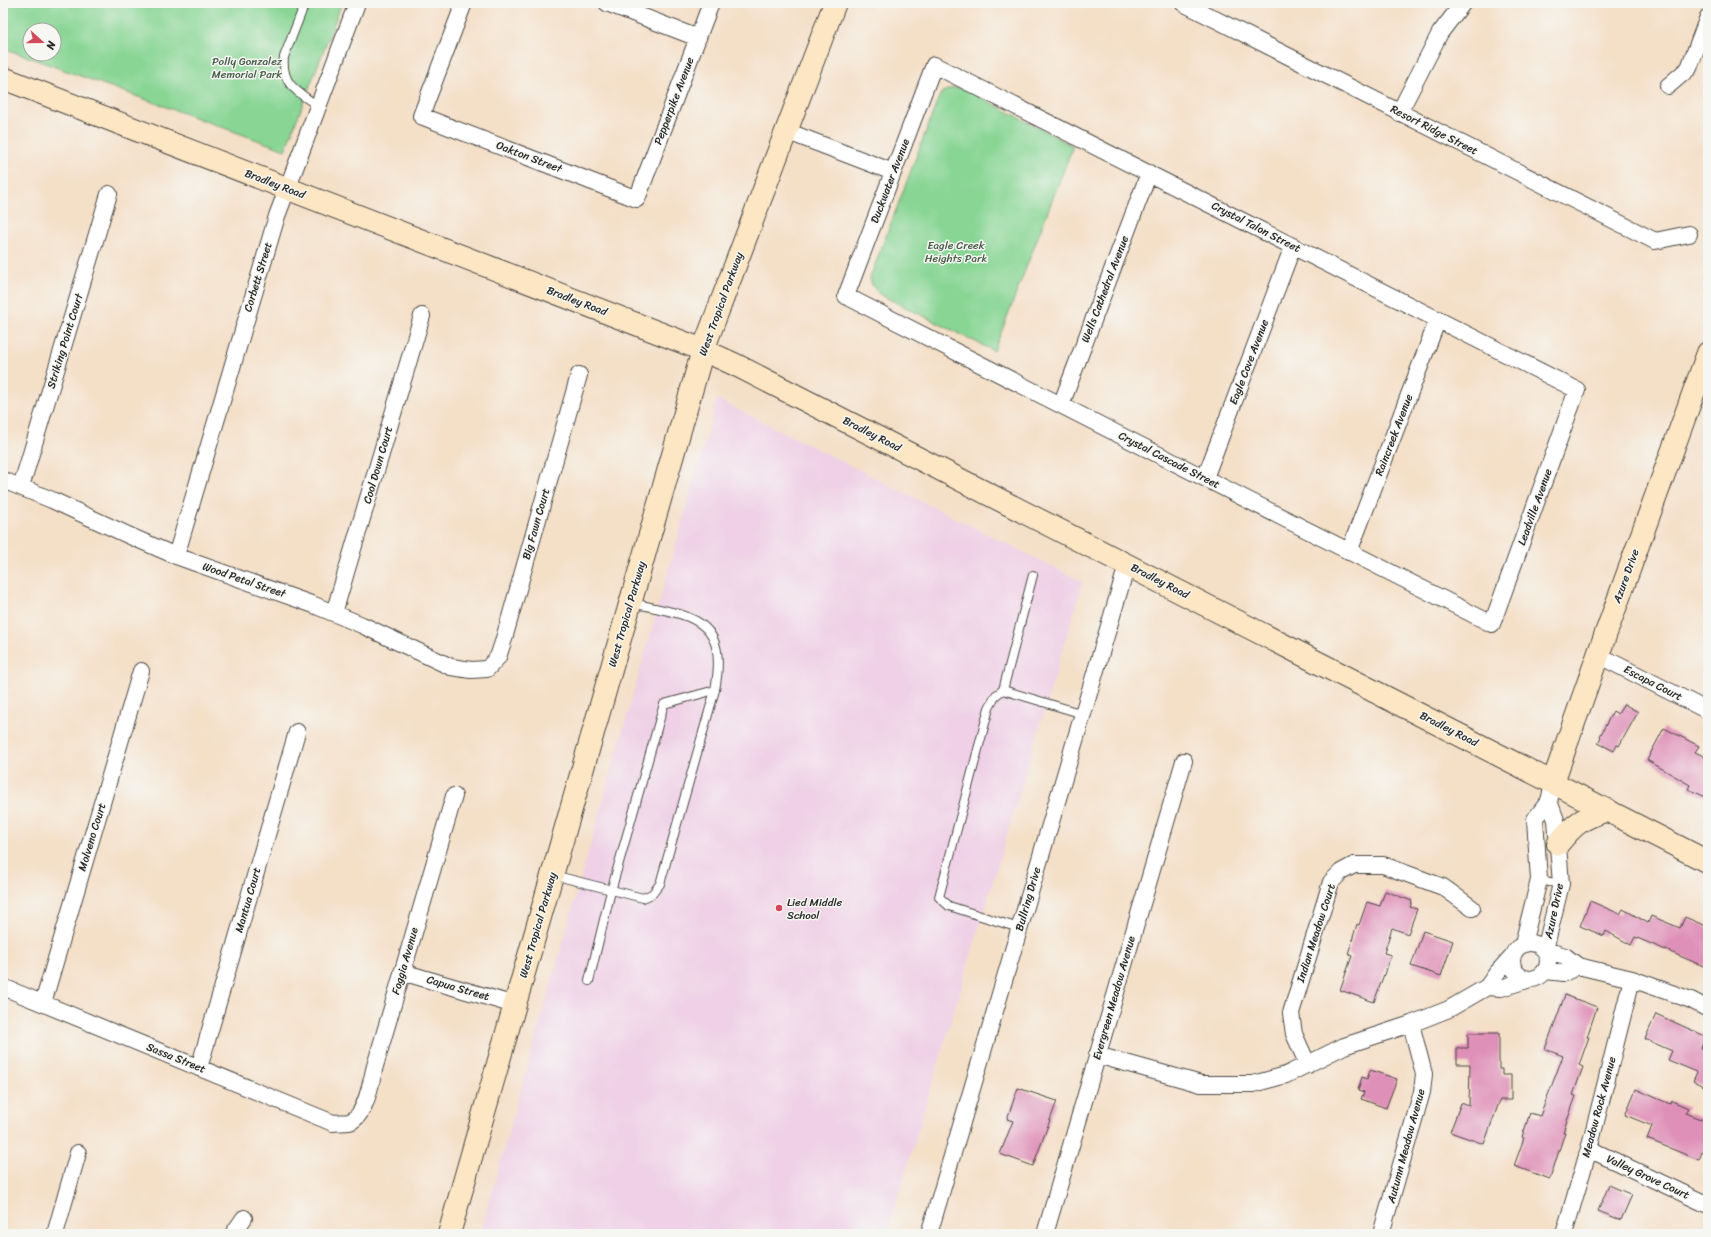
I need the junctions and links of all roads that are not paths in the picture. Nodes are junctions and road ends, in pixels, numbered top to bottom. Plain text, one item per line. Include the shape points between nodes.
1 (305, 3) edge
2 (357, 3) edge
3 (464, 3) edge
4 (607, 3) edge
5 (711, 3) edge
6 (835, 3) edge
7 (1463, 3) edge
8 (1190, 5) edge
9 (1708, 17) edge
10 (698, 38) junction
11 (934, 65) joint
12 (3, 78) edge
13 (1668, 86) dead end
14 (318, 106) junction
15 (1399, 112) junction
16 (786, 131) junction
17 (893, 172) junction
18 (1149, 174) junction
19 (287, 189) junction
20 (109, 194) dead end
21 (637, 199) joint
22 (1689, 234) dead end
23 (1293, 246) junction
24 (846, 296) joint
25 (422, 316) dead end
26 (1438, 319) junction
27 (703, 350) junction
28 (1708, 353) edge
29 (579, 375) dead end
30 (1577, 390) joint
31 (1061, 405) junction
32 (1205, 478) junction
33 (3, 480) edge
34 (21, 487) junction
35 (1349, 552) junction
36 (176, 556) junction
37 (1127, 565) junction
38 (1033, 576) dead end
39 (630, 602) junction
40 (334, 613) junction
41 (1492, 624) joint
42 (1598, 655) junction
43 (487, 669) joint
44 (141, 671) dead end
45 (714, 690) junction
46 (1003, 690) junction
47 (1708, 711) edge
48 (1083, 714) junction
49 (298, 732) dead end
50 (1184, 761) dead end
51 (1551, 792) junction
52 (454, 796) dead end
53 (1608, 810) junction
54 (1558, 844) junction
55 (1708, 862) edge
56 (552, 875) junction
57 (1539, 880) junction
58 (1561, 884) junction
59 (611, 891) junction
60 (1472, 908) dead end
61 (1019, 928) junction
62 (1523, 944) junction
63 (1545, 950) junction
64 (1512, 956) junction
65 (1578, 966) junction
66 (1546, 971) junction
67 (402, 972) junction
68 (1632, 978) junction
69 (1527, 980) junction
70 (588, 981) dead end
71 (3, 987) edge
72 (1487, 987) junction
73 (43, 1003) junction
74 (515, 1005) junction
75 (1708, 1009) edge
76 (1411, 1024) junction
77 (1097, 1055) junction
78 (1308, 1065) junction
79 (199, 1068) junction
80 (350, 1121) joint
81 (1589, 1149) junction
82 (78, 1153) dead end
83 (1708, 1205) edge
84 (244, 1218) dead end
85 (55, 1234) edge
86 (233, 1234) edge
87 (449, 1234) edge
88 (929, 1234) edge
89 (1045, 1234) edge
90 (1381, 1234) edge
91 (1564, 1234) edge

1 - 14 lane via 284,57 284,72 290,85
2 - 14 street, Corbett Street
3 - 21 street, Oakton Street via 421,116
4 - 10 street
5 - 10 street, Pepperpike Avenue
6 - 16 street, West Tropical Parkway
7 - 15 street via 1440,33
8 - 15 street, Resort Ridge Street
9 - 13 street via 1689,68
10 - 21 street, Pepperpike Avenue
11 - 17 street, Duckwater Avenue
11 - 18 street, Crystal Talon Street
12 - 19 street, Bradley Road
14 - 19 street, Corbett Street
15 - 22 street, Resort Ridge Street via 1655,241
16 - 17 street
16 - 27 street, West Tropical Parkway
17 - 24 street, Duckwater Avenue
18 - 23 street, Crystal Talon Street
18 - 31 street, Wells Cathedral Avenue
19 - 27 street, Bradley Road
19 - 36 street, Corbett Street via 276,216
20 - 34 street, Striking Point Court
23 - 26 street, Crystal Talon Street
23 - 32 street, Eagle Cove Avenue
24 - 31 street, Crystal Cascade Street
25 - 40 street, Cool Down Court
26 - 30 street, Crystal Talon Street
26 - 35 street, Raincreek Avenue
27 - 37 street, Bradley Road
27 - 39 street, West Tropical Parkway
28 - 42 street, Azure Drive
29 - 43 street, Big Fawn Court via 503,642 498,657
30 - 41 street, Leadville Avenue
31 - 32 street, Crystal Cascade Street
32 - 35 street, Crystal Cascade Street
33 - 34 street, Wood Petal Street
34 - 36 street, Wood Petal Street
35 - 41 street, Crystal Cascade Street
36 - 40 street, Wood Petal Street
37 - 48 street, Bullring Drive
37 - 51 street, Bradley Road
38 - 46 lane
39 - 45 lane via 682,614 699,621 708,630 715,642 718,656
39 - 56 street, West Tropical Parkway
40 - 43 street, Wood Petal Street via 452,666 471,670
42 - 47 street, Escapa Court
42 - 51 street, Azure Drive
44 - 73 street, Molveno Court
45 - 59 lane via 664,704
45 - 59 lane via 660,884 652,894 643,898
46 - 48 lane
46 - 61 lane via 996,694 989,708 939,897 949,906
48 - 61 street, Bullring Drive
49 - 79 street, Mantua Court
50 - 77 street, Evergreen Meadow Avenue
51 - 53 street, Bradley Road
51 - 54 street, Azure Drive
51 - 57 street, Azure Drive via 1535,819
52 - 67 street, Foggia Avenue
53 - 54 street via 1582,820 1571,828
53 - 55 street, Bradley Road
54 - 58 street, Azure Drive
56 - 59 lane
56 - 74 street, West Tropical Parkway
57 - 58 lane
57 - 62 street, Azure Drive
58 - 63 street, Azure Drive
59 - 70 lane
60 - 78 street, Indian Meadow Court via 1443,887 1383,866 1354,865 1341,872 1331,882 1291,1014 1294,1034
61 - 88 street, Bullring Drive
62 - 63 street via 1534,943
62 - 64 street
63 - 65 street via 1565,956
63 - 66 street via 1548,960
64 - 69 street via 1514,971
64 - 72 street
65 - 66 street via 1564,973
65 - 68 street
66 - 69 street via 1538,978
67 - 74 street, Capua Street
67 - 80 street, Foggia Avenue via 369,1090 362,1110
68 - 75 street
68 - 81 street, Meadow Rock Avenue
69 - 72 street via 1501,988
71 - 73 street, Sassa Street
72 - 76 street via 1449,1009
73 - 79 street, Sassa Street
74 - 87 street, West Tropical Parkway
76 - 78 street via 1344,1046
76 - 90 street, Autumn Meadow Avenue via 1424,1074 1422,1092
77 - 78 street via 1201,1084 1253,1084 1286,1075
77 - 89 street, Evergreen Meadow Avenue
79 - 80 street, Sassa Street via 333,1123
81 - 83 street, Valley Grove Court
81 - 91 street, Meadow Rock Avenue
82 - 85 street
84 - 86 street

